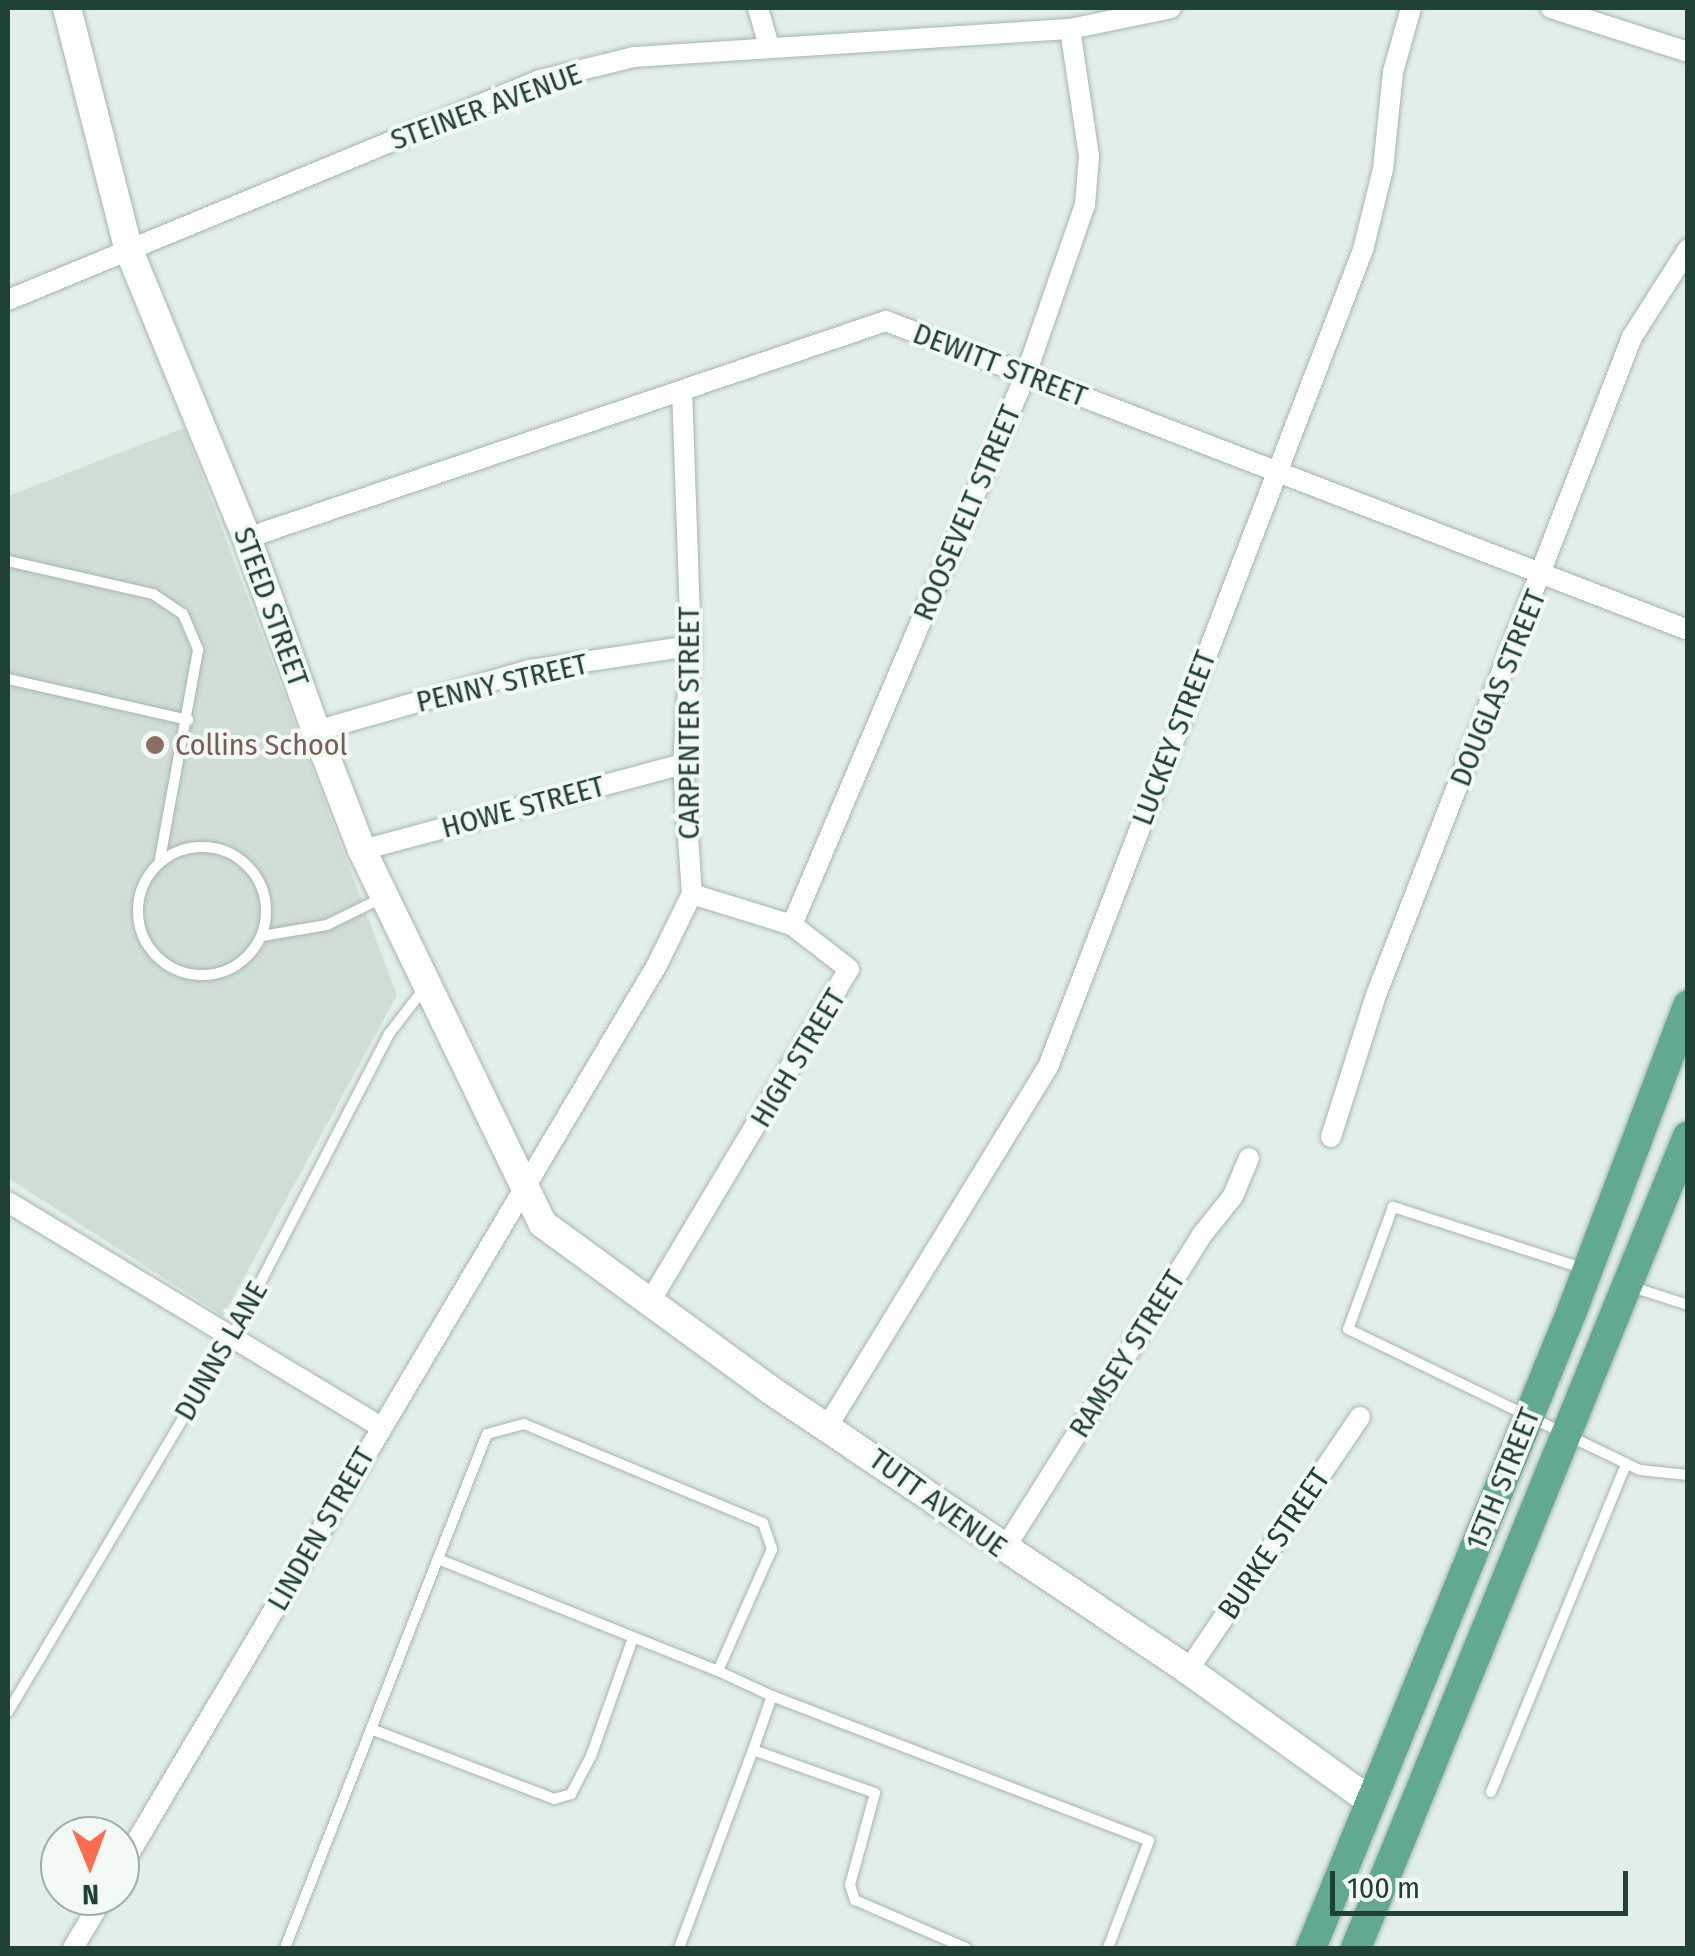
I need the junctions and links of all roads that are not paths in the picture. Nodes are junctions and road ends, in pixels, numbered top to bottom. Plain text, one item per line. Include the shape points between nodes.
1 (68, 8) edge
2 (758, 8) edge
3 (1171, 8) edge
4 (1411, 8) edge
5 (1551, 8) edge
6 (1070, 29) junction
7 (769, 46) junction
8 (1688, 52) edge
9 (128, 248) junction
10 (1688, 249) edge
11 (8, 300) edge
12 (1026, 374) junction
13 (682, 392) junction
14 (1276, 473) junction
15 (247, 538) junction
16 (8, 561) edge
17 (1544, 572) junction
18 (1688, 630) edge
19 (691, 646) junction
20 (8, 679) edge
21 (188, 720) junction
22 (316, 730) junction
23 (684, 764) junction
24 (362, 850) junction
25 (160, 860) junction
26 (692, 894) junction
27 (385, 897) junction
28 (792, 925) junction
29 (262, 936) junction
30 (427, 986) junction
31 (1688, 1005) edge
32 (1688, 1136) edge
33 (1331, 1137) dead end
34 (1249, 1158) dead end
35 (1680, 1180) edge
36 (521, 1189) junction
37 (8, 1202) edge
38 (1588, 1270) junction
39 (1627, 1285) junction
40 (652, 1298) junction
41 (1687, 1307) edge
42 (234, 1334) junction
43 (1530, 1414) junction
44 (1360, 1417) dead end
45 (829, 1424) junction
46 (381, 1427) junction
47 (1566, 1434) junction
48 (1626, 1464) junction
49 (1688, 1476) edge
50 (1003, 1552) junction
51 (438, 1560) junction
52 (633, 1638) junction
53 (1188, 1670) junction
54 (718, 1671) junction
55 (772, 1696) junction
56 (8, 1712) edge
57 (371, 1728) junction
58 (754, 1750) junction
59 (1492, 1792) dead end
60 (1370, 1801) junction
61 (140, 1835) edge
62 (92, 1916) edge
63 (73, 1948) edge
64 (285, 1948) edge
65 (679, 1948) edge
66 (966, 1948) edge
67 (1108, 1948) edge
68 (1310, 1948) edge
69 (1356, 1948) edge

1 - 9 street, STEED STREET
2 - 7 street
3 - 6 street, STEINER AVENUE
4 - 14 street, LUCKEY STREET via 1393,72 1382,170 1363,250
5 - 8 street
6 - 7 street, STEINER AVENUE
6 - 12 street, ROOSEVELT STREET via 1088,156 1085,205
7 - 9 street, STEINER AVENUE via 634,58 540,80
9 - 11 street, STEINER AVENUE
9 - 15 street, STEED STREET
10 - 17 street, DOUGLAS STREET via 1632,337
12 - 13 street, DEWITT STREET via 886,321
12 - 14 street, DEWITT STREET
12 - 28 street, ROOSEVELT STREET
13 - 15 street, DEWITT STREET
13 - 19 street, CARPENTER STREET
14 - 17 street, DEWITT STREET
14 - 45 street, LUCKEY STREET via 1048,1067
15 - 22 street, STEED STREET
16 - 21 lane via 153,594 183,614 198,650
17 - 18 street, DEWITT STREET
17 - 33 street, DOUGLAS STREET via 1376,995
19 - 22 street, PENNY STREET via 530,670
19 - 23 street, CARPENTER STREET
20 - 21 lane
21 - 25 lane via 164,812
22 - 24 street, STEED STREET
23 - 24 street, HOWE STREET
23 - 26 street, CARPENTER STREET
24 - 27 street, STEED STREET
25 - 29 lane via 195,846 229,851 256,872 268,906
25 - 29 lane via 136,907 144,940 157,958 183,973 206,976 245,959
26 - 28 street, HIGH STREET
26 - 36 street, CARPENTER STREET via 658,965
27 - 29 lane via 326,925
27 - 30 street, STEED STREET
28 - 40 street, HIGH STREET via 849,969
30 - 36 street, STEED STREET
30 - 42 lane, DUNNS LANE via 390,1034
31 - 38 main road, 15TH STREET
32 - 35 main road, 15TH STREET
34 - 50 street, RAMSEY STREET via 1233,1196 1201,1236
35 - 39 main road, 15TH STREET
36 - 40 street, TUTT AVENUE via 543,1224
36 - 46 street, LINDEN STREET
37 - 42 street
38 - 43 main road, 15TH STREET
38 - 43 lane via 1393,1207 1348,1330
39 - 41 lane
39 - 47 main road, 15TH STREET
40 - 45 street, TUTT AVENUE via 769,1388
42 - 46 street
42 - 56 lane, DUNNS LANE
43 - 47 lane
43 - 60 main road, 15TH STREET
44 - 53 street, BURKE STREET
45 - 50 street, TUTT AVENUE
46 - 61 street, LINDEN STREET
47 - 48 lane
47 - 69 main road, 15TH STREET
48 - 49 lane
48 - 59 lane
50 - 53 street, TUTT AVENUE
51 - 52 lane
51 - 54 lane via 487,1434 524,1424 763,1523 772,1549
51 - 57 lane
52 - 54 lane
52 - 57 lane via 592,1756 570,1794 554,1799
53 - 60 street, TUTT AVENUE
54 - 55 lane
55 - 58 lane
55 - 67 lane via 1149,1841
57 - 64 lane
58 - 65 lane
58 - 66 lane via 875,1793 850,1886 854,1900
60 - 68 main road, 15TH STREET
62 - 63 street

